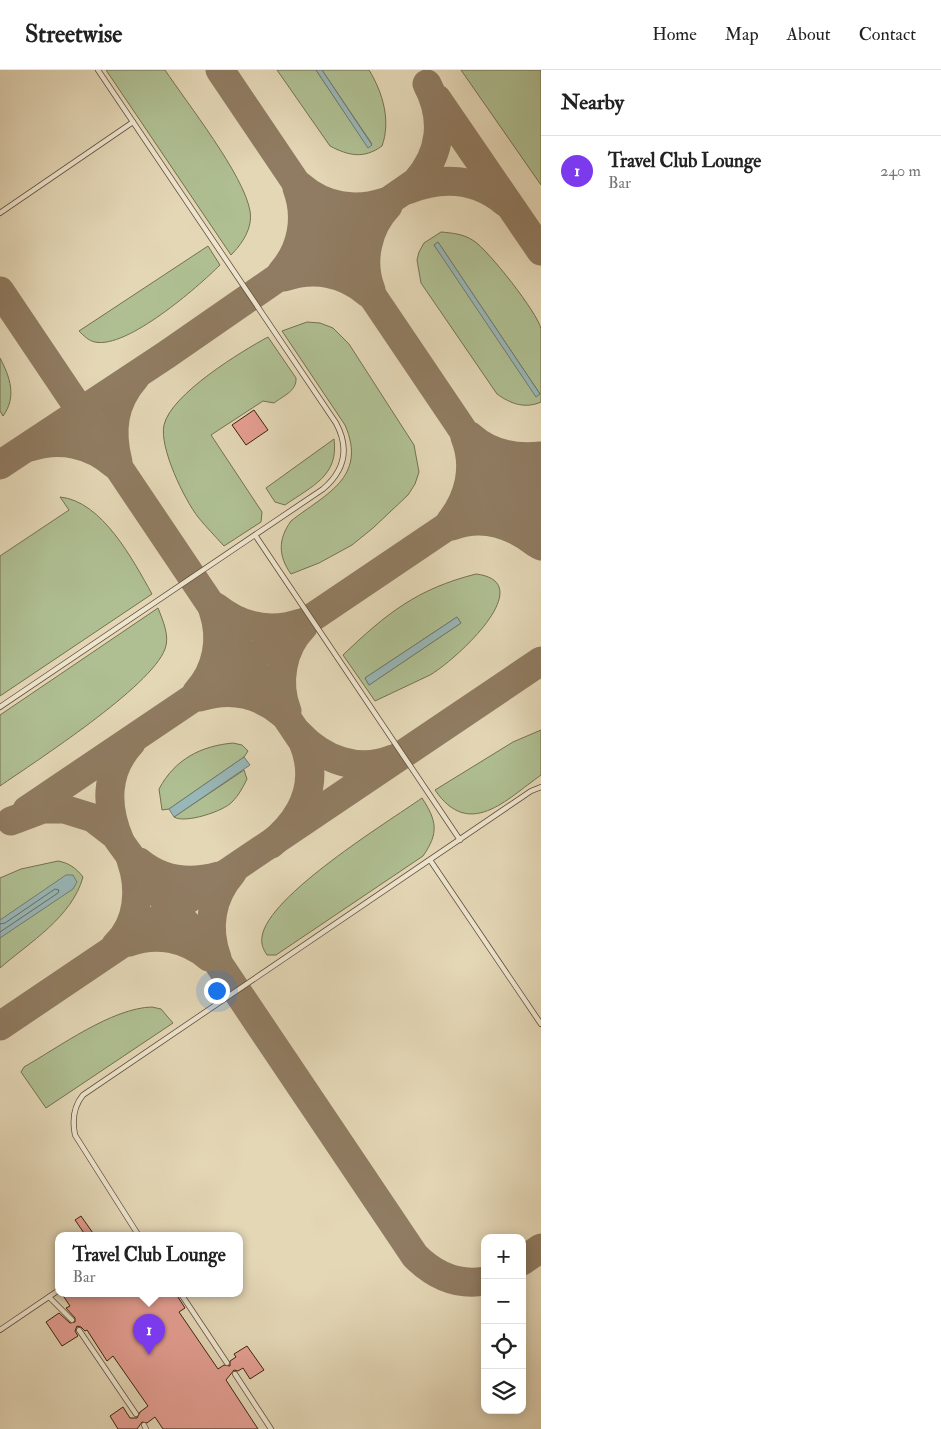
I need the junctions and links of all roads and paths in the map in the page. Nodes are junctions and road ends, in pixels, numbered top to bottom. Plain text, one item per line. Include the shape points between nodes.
1 (98, 70) edge
2 (133, 122) junction
3 (0, 213) edge
4 (255, 535) junction
5 (0, 707) edge
6 (541, 787) edge
7 (460, 840) junction
8 (430, 860) junction
9 (541, 1024) edge
10 (136, 1232) edge
11 (55, 1293) edge
12 (49, 1297) junction
13 (183, 1297) edge
14 (72, 1320) dead end
15 (0, 1330) edge
16 (80, 1330) dead end
17 (227, 1363) dead end
18 (234, 1374) dead end
19 (136, 1414) dead end
20 (272, 1429) edge

1 - 2 lane
2 - 3 lane
2 - 4 lane via 336,423 343,439 342,466 332,481
4 - 5 lane
4 - 7 lane
6 - 7 lane
7 - 8 lane
8 - 9 lane
8 - 10 lane via 90,1088 78,1101 73,1117 75,1135
11 - 12 lane
12 - 14 lane
12 - 15 lane
13 - 17 lane
16 - 19 lane
18 - 20 lane

